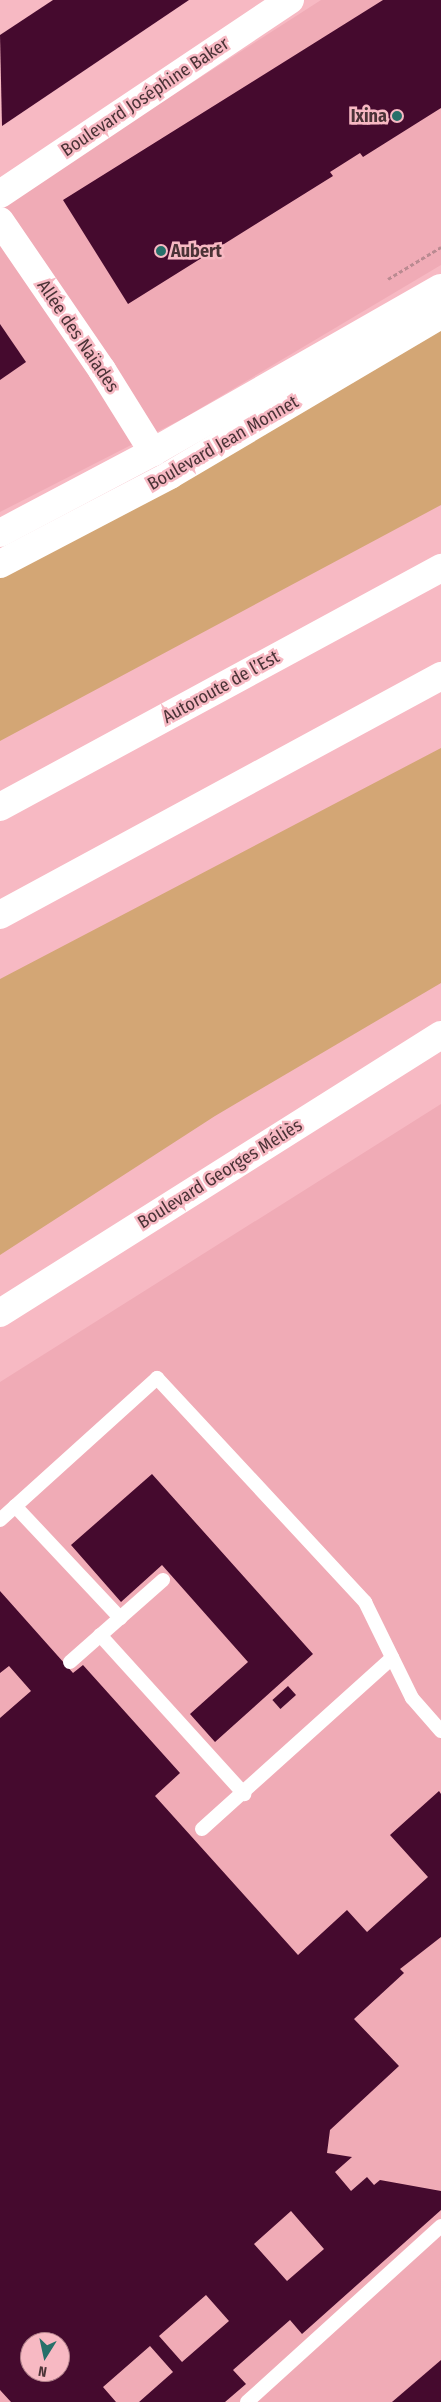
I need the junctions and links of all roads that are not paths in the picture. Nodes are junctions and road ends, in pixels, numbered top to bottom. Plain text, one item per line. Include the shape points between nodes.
1 (290, 0) edge
2 (0, 194) edge
3 (0, 221) edge
4 (441, 288) edge
5 (441, 315) edge
6 (153, 452) junction
7 (0, 533) edge
8 (0, 564) edge
9 (441, 568) edge
10 (441, 676) edge
11 (0, 807) edge
12 (0, 915) edge
13 (441, 1035) edge
14 (0, 1314) edge
15 (15, 1506) junction
16 (0, 1520) edge
17 (163, 1580) dead end
18 (120, 1618) junction
19 (100, 1635) junction
20 (392, 1658) junction
21 (70, 1662) dead end
22 (441, 1731) edge
23 (244, 1794) junction
24 (202, 1829) dead end
25 (441, 2226) edge
26 (246, 2402) edge

1 - 2 main road, Boulevard Joséphine Baker
3 - 6 main road, Allée des Naïades via 102,370
4 - 6 main road, Boulevard Jean Monnet
5 - 8 main road, Boulevard Jean Monnet via 170,475
6 - 7 main road, Boulevard Jean Monnet
9 - 11 main road, Autoroute de l’Est
10 - 12 main road
13 - 14 main road, Boulevard Georges Méliès
15 - 16 lane
15 - 18 lane
15 - 20 lane via 157,1378 365,1602
17 - 18 lane
18 - 19 lane
19 - 21 lane
19 - 23 lane
20 - 22 lane via 412,1698
20 - 23 lane
23 - 24 lane
25 - 26 lane

